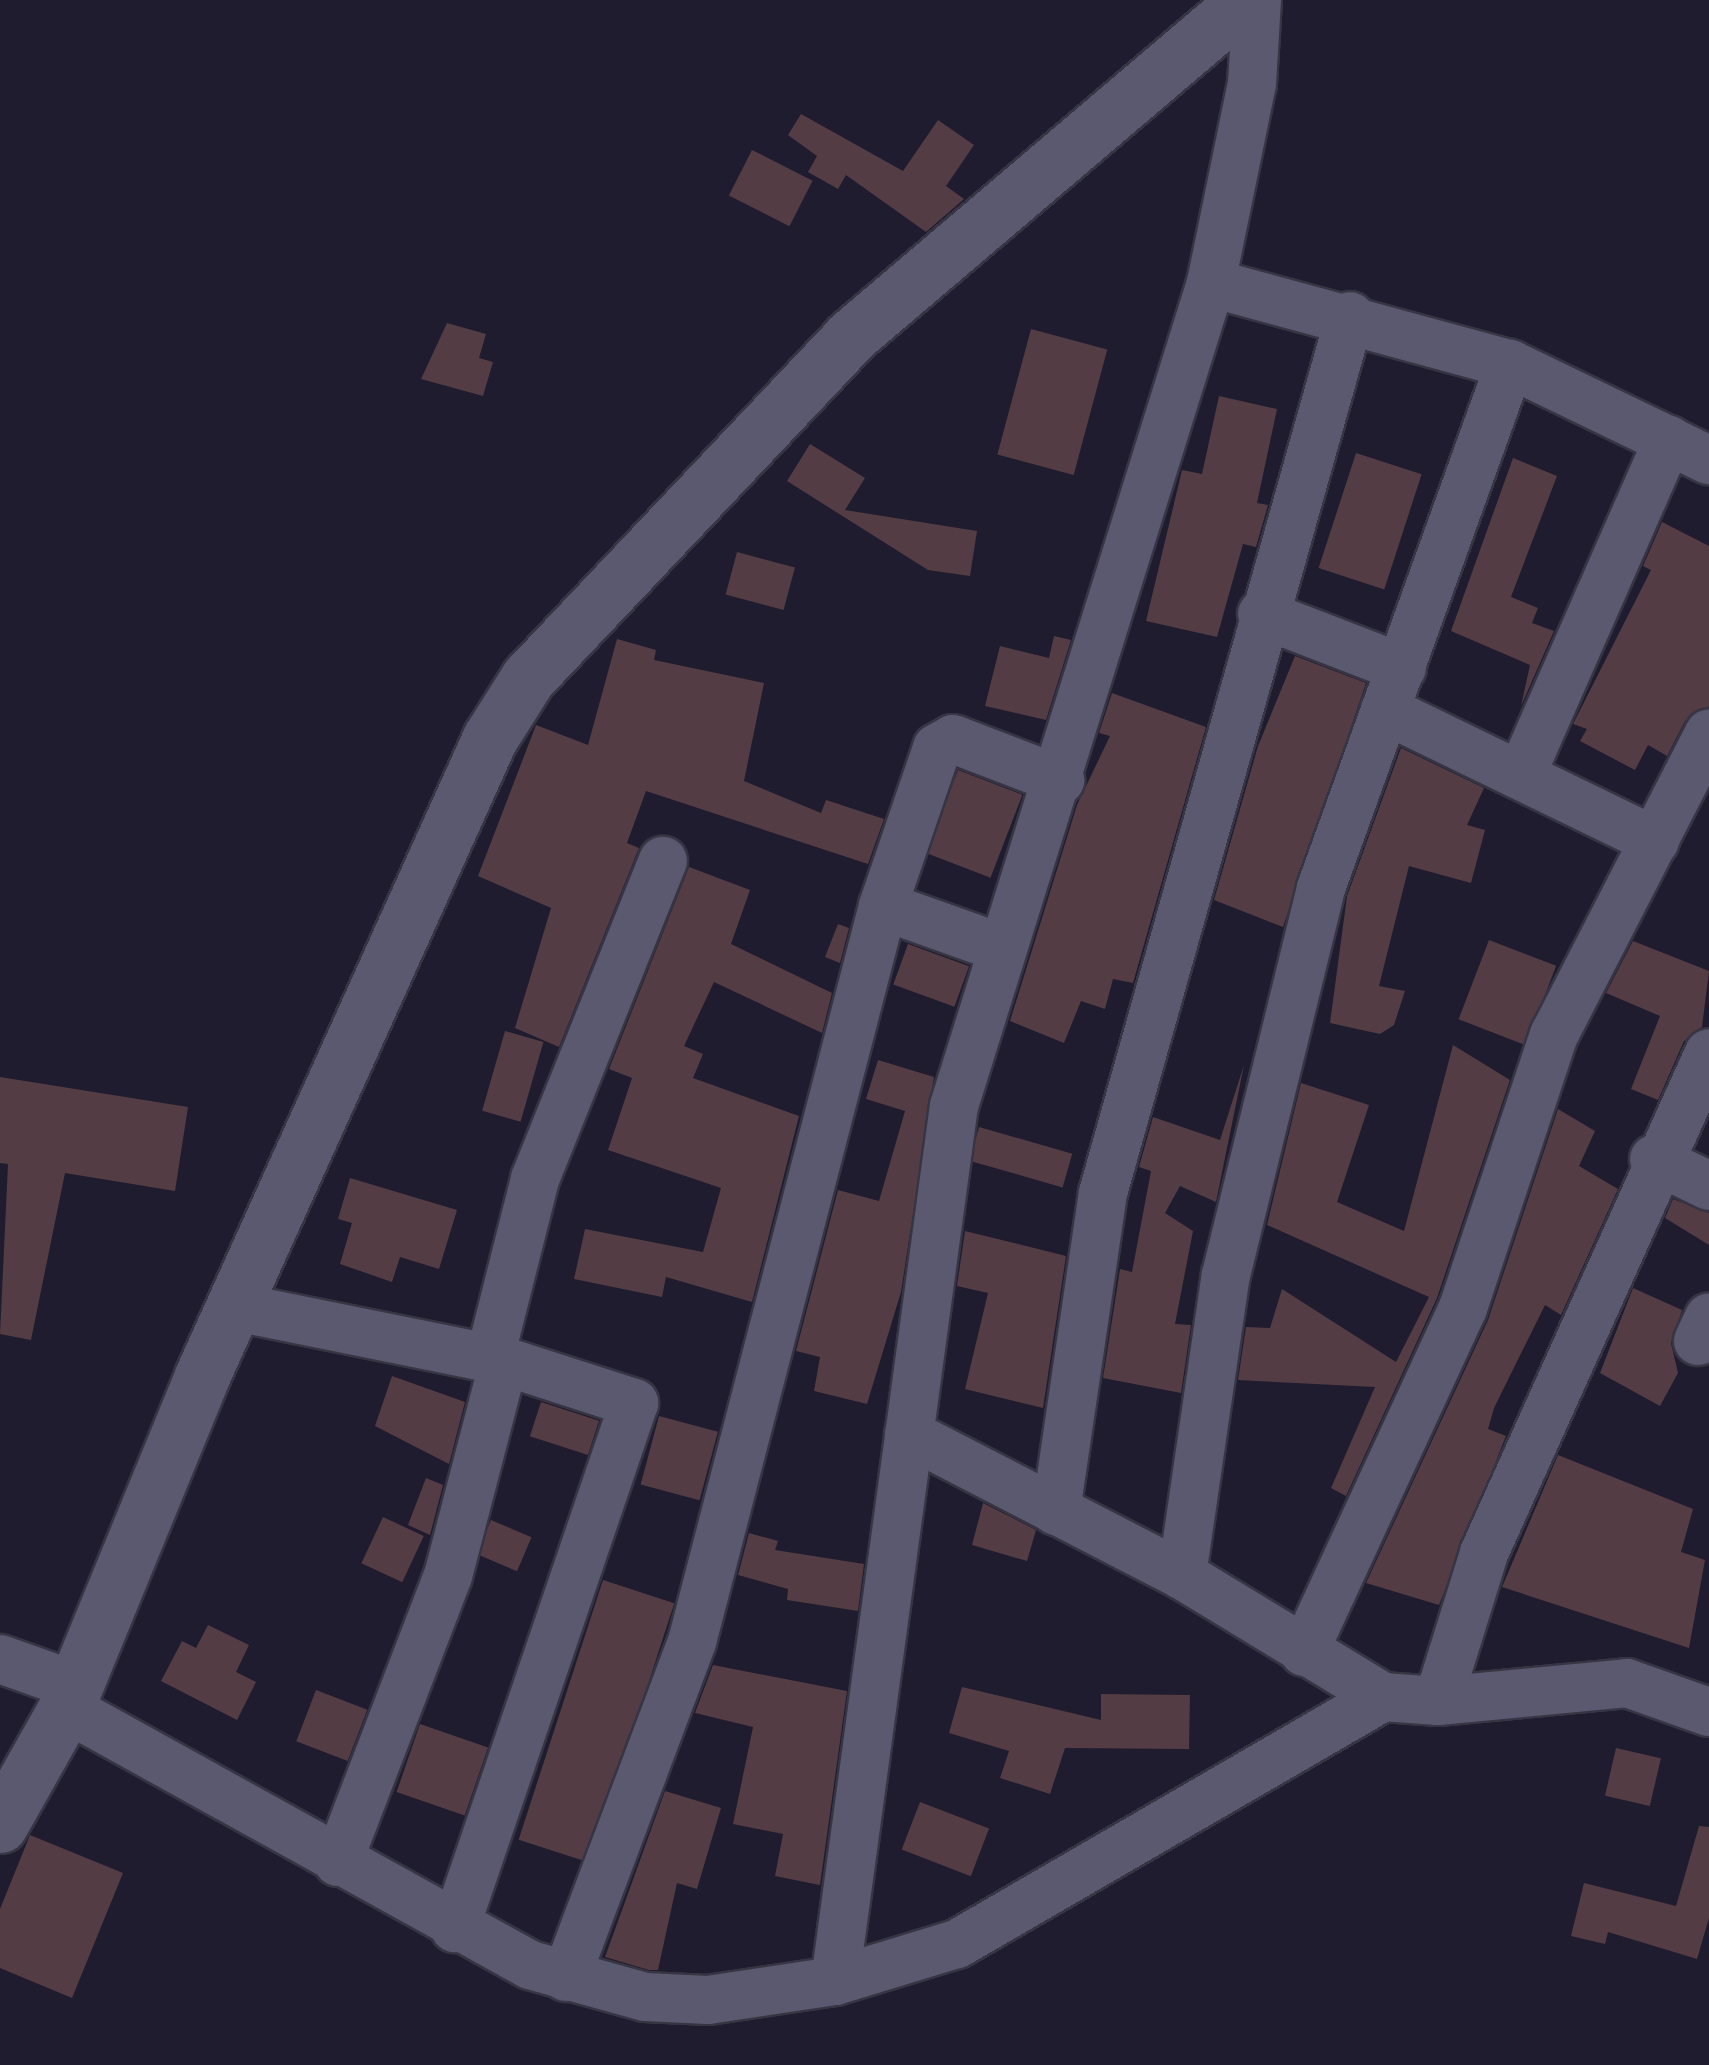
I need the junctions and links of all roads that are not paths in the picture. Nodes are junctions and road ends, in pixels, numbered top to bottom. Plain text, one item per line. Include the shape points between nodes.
1 (1246, 0) edge
2 (1256, 0) edge
3 (1211, 282) junction
4 (1350, 316) junction
5 (1510, 364) junction
6 (1689, 450) edge
7 (1262, 614) junction
8 (1394, 689) junction
9 (1703, 764) edge
10 (1522, 773) junction
11 (1060, 780) junction
12 (1655, 841) junction
13 (663, 861) dead end
14 (883, 906) junction
15 (1001, 948) junction
16 (1709, 1053) edge
17 (1654, 1159) junction
18 (1709, 1186) edge
19 (236, 1308) junction
20 (497, 1359) junction
21 (908, 1434) junction
22 (1056, 1511) junction
23 (1182, 1574) junction
24 (1304, 1652) junction
25 (0, 1659) edge
26 (69, 1696) junction
27 (1383, 1697) junction
28 (1438, 1702) junction
29 (1709, 1712) edge
30 (0, 1825) edge
31 (338, 1862) junction
32 (455, 1928) junction
33 (566, 1977) junction
34 (836, 1981) junction

1 - 19 street via 850,337 528,678 490,738
2 - 3 street via 1252,84
3 - 4 street
3 - 11 street
4 - 5 street
4 - 7 street
5 - 6 street
5 - 8 street
6 - 10 street
7 - 8 street
7 - 22 street via 1102,1193
8 - 10 street
8 - 23 street via 1321,888 1256,1138 1226,1275
9 - 12 street
10 - 12 street
11 - 14 street via 953,739 941,742
11 - 15 street
12 - 24 street via 1554,1035 1463,1308
13 - 20 street via 535,1180
14 - 15 street
14 - 33 street via 692,1642
15 - 21 street via 951,1125
16 - 17 street
17 - 18 street
17 - 28 street via 1484,1553
19 - 20 street
19 - 26 street
20 - 31 street via 448,1576
20 - 32 street via 625,1394 635,1409
21 - 22 street
21 - 34 street
22 - 23 street
23 - 24 street
24 - 27 street
25 - 26 street
26 - 30 street
26 - 31 street
27 - 28 street
27 - 34 street via 957,1944
28 - 29 street via 1608,1682
31 - 32 street
32 - 33 street
33 - 34 street via 645,1997 708,2000

